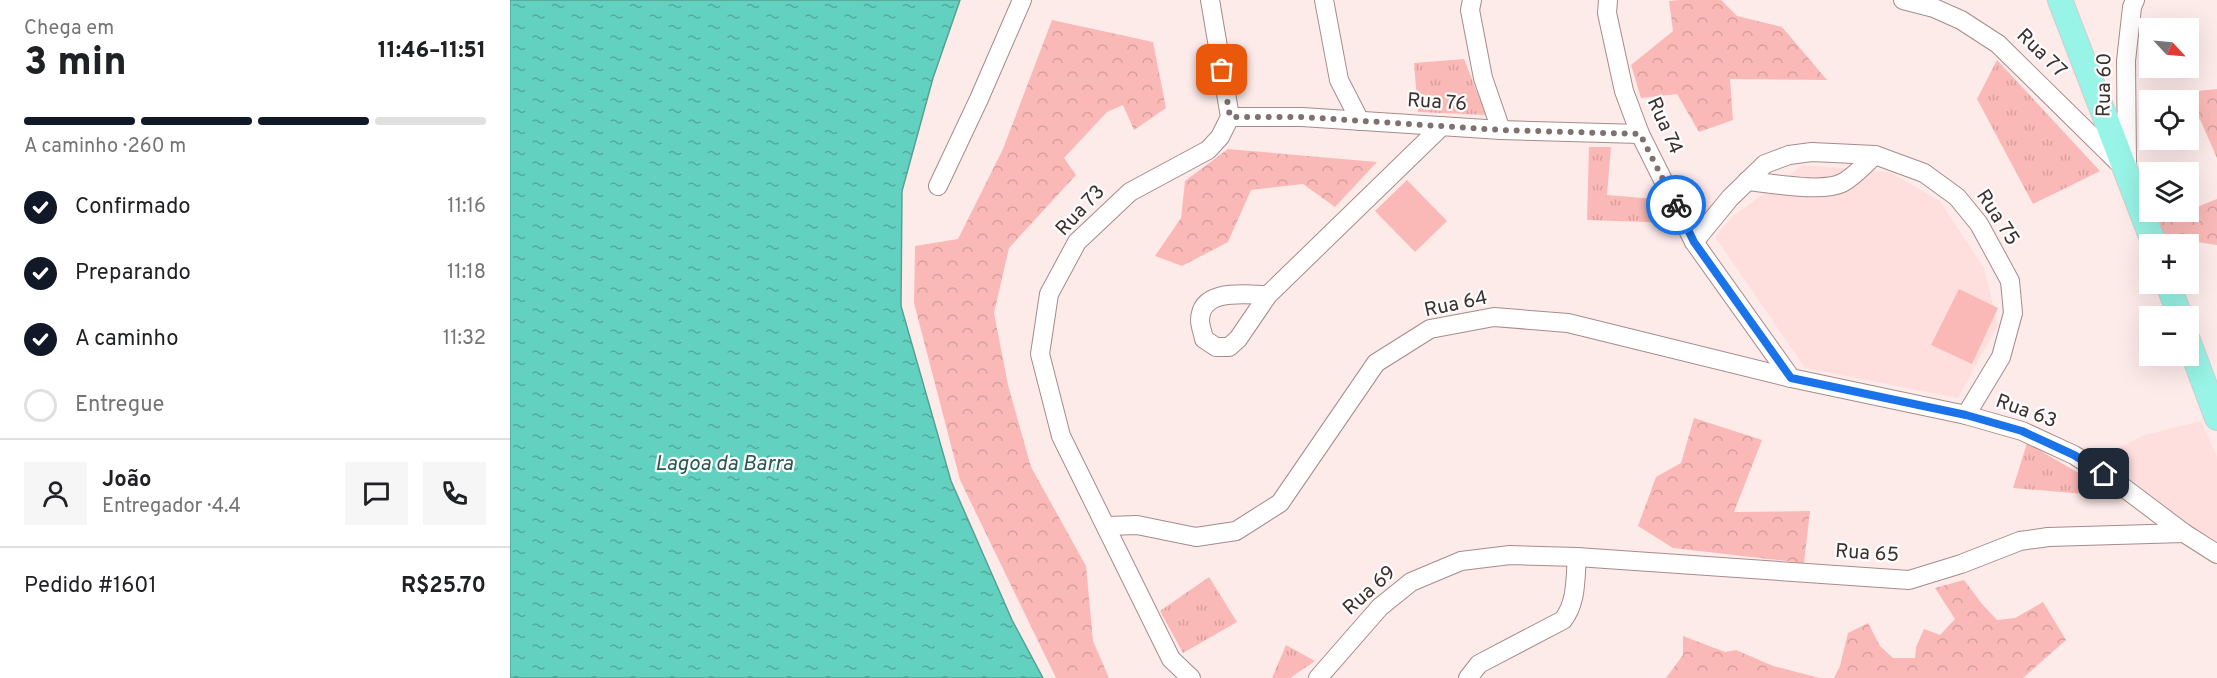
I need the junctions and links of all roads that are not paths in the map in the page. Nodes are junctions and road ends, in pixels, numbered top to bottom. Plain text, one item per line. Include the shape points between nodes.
1 (1022, 0) edge
2 (1210, 0) edge
3 (1324, 0) edge
4 (1472, 0) edge
5 (1608, 0) edge
6 (1903, 0) edge
7 (2060, 0) edge
8 (2135, 0) edge
9 (1230, 117) junction
10 (1360, 121) junction
11 (1442, 126) junction
12 (1501, 130) junction
13 (1640, 134) junction
14 (1875, 155) junction
15 (2127, 171) junction
16 (1747, 181) junction
17 (938, 186) dead end
18 (2150, 234) edge
19 (1694, 242) junction
20 (1268, 295) dead end
21 (2198, 366) edge
22 (1791, 378) junction
23 (1966, 415) junction
24 (2217, 418) edge
25 (1107, 526) junction
26 (2184, 533) junction
27 (2215, 551) edge
28 (1577, 557) junction
29 (1191, 678) edge
30 (1318, 678) edge
31 (1468, 678) edge

1 - 17 street
2 - 9 street
3 - 10 street via 1339,80
4 - 12 street via 1470,10 1483,78
5 - 13 street, Rua 74 via 1607,13 1624,91
6 - 15 street, Rua 77 via 1961,20 1998,44
7 - 15 main road
8 - 15 street, Rua 60 via 2126,61
9 - 10 street, Rua 76
9 - 25 street, Rua 73 via 1208,150 1130,192 1077,242 1049,294 1040,354 1050,395 1061,436
10 - 11 street, Rua 76
11 - 12 street, Rua 76
11 - 20 street
12 - 13 street, Rua 76
13 - 19 street, Rua 74
14 - 16 street, Rua 75 via 1789,154 1765,164
14 - 16 street via 1844,182 1833,186
14 - 23 street, Rua 75 via 1924,173 1957,196 1979,224 2010,281 2013,313 2001,357
15 - 18 main road
16 - 19 street, Rua 75
19 - 22 street, Rua 74
21 - 24 main road
22 - 23 street, Rua 63
22 - 25 street, Rua 64 via 1568,323 1494,317 1430,329 1376,363 1280,503 1236,531 1196,537 1137,525
23 - 26 street, Rua 63 via 2022,431 2074,455
25 - 29 street via 1171,659
26 - 27 street, Rua 63
26 - 28 street, Rua 65 via 2020,541 1909,580
28 - 30 street, Rua 69 via 1510,555 1461,561 1411,582 1380,607
28 - 31 street via 1573,600 1563,620 1479,664

